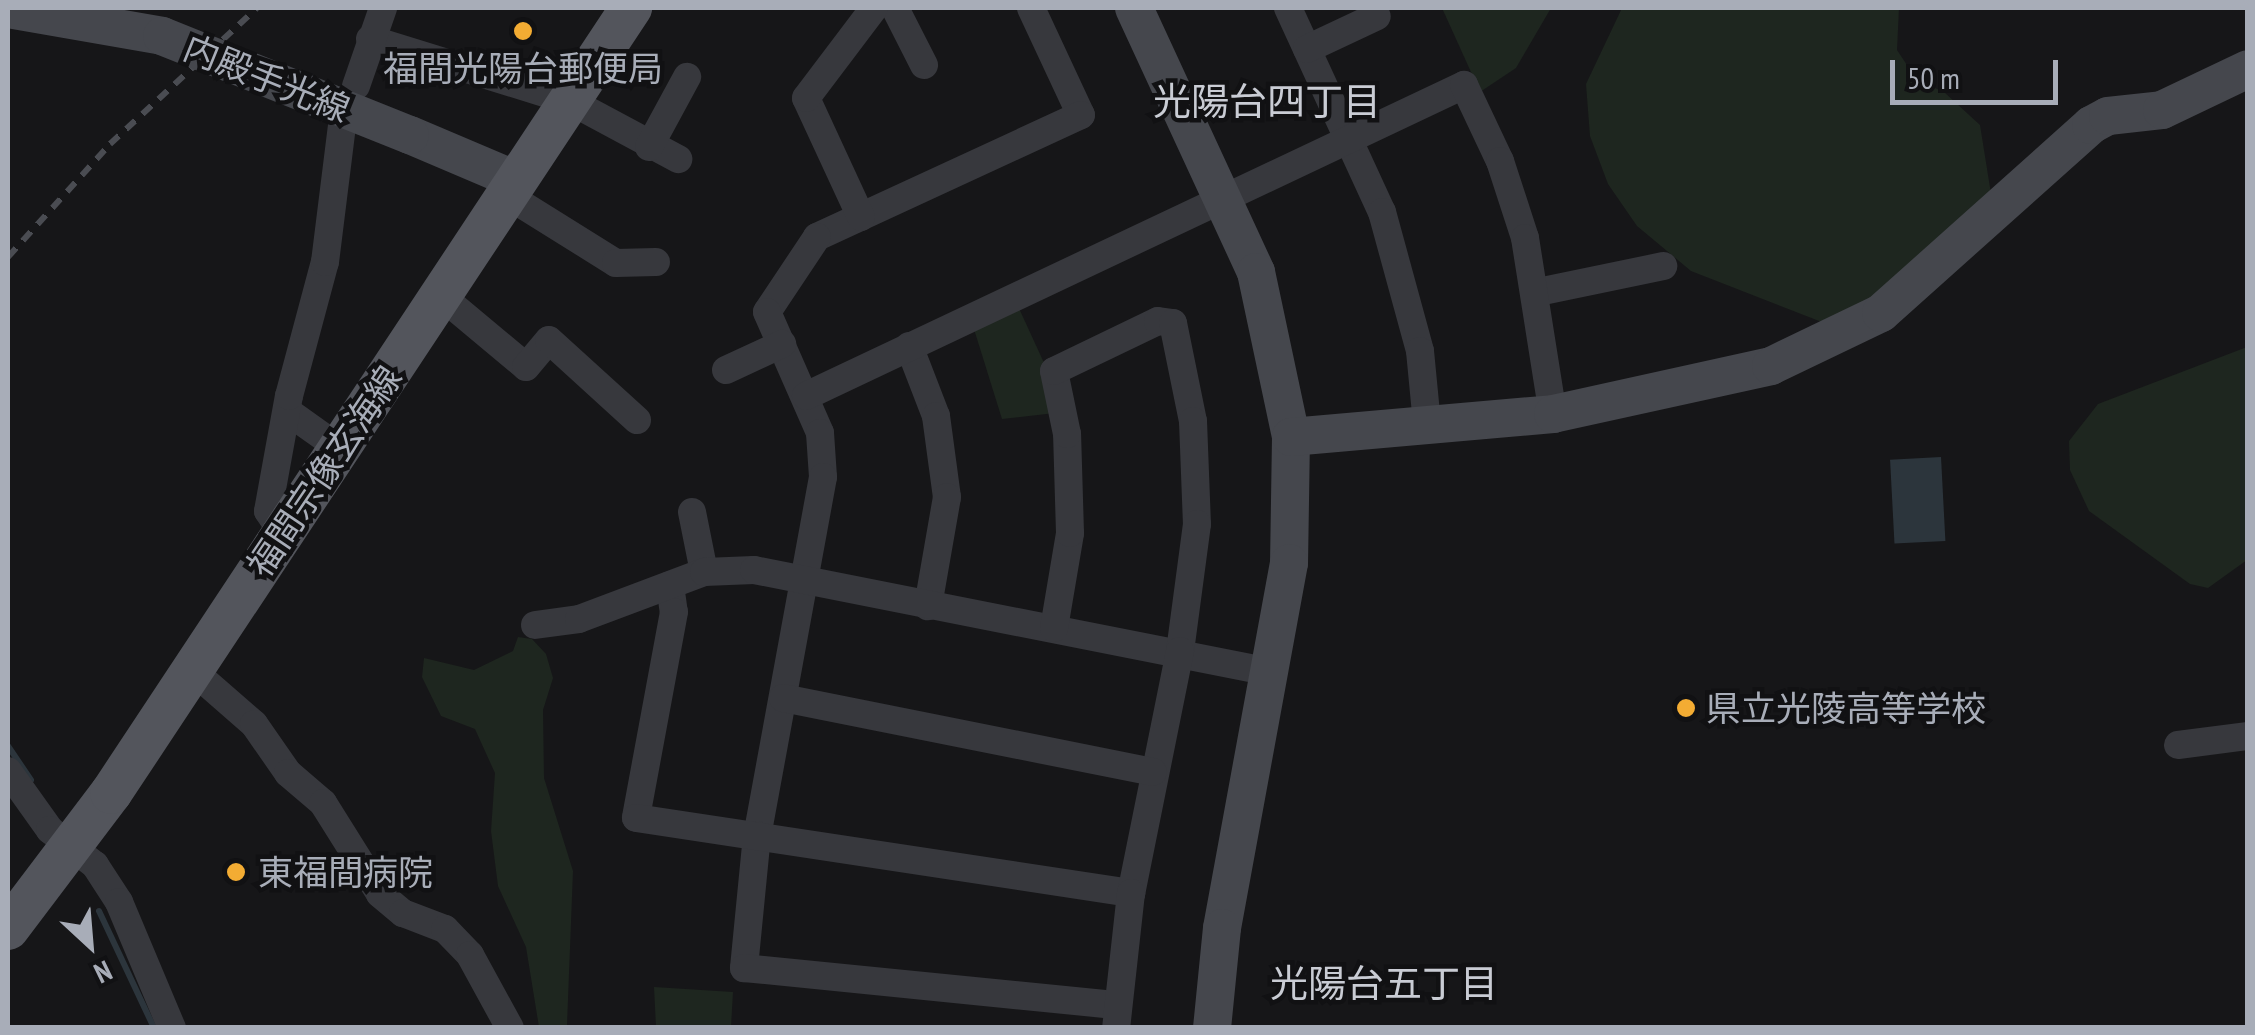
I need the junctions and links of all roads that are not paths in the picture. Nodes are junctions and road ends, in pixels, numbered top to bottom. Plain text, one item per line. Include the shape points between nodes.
1 (8, 8) edge
2 (383, 8) edge
3 (631, 8) edge
4 (874, 8) edge
5 (895, 8) edge
6 (1031, 8) edge
7 (1134, 8) edge
8 (1288, 8) edge
9 (1376, 16) dead end
10 (370, 39) junction
11 (1306, 49) junction
12 (924, 66) dead end
13 (2248, 69) edge
14 (687, 76) dead end
15 (356, 86) dead end
16 (570, 101) junction
17 (342, 125) dead end
18 (1350, 140) junction
19 (650, 147) junction
20 (678, 159) dead end
21 (512, 187) junction
22 (1224, 198) junction
23 (861, 217) junction
24 (656, 262) dead end
25 (1663, 266) dead end
26 (1538, 292) junction
27 (440, 294) junction
28 (782, 344) junction
29 (909, 346) junction
30 (726, 370) dead end
31 (806, 396) junction
32 (286, 412) junction
33 (1553, 414) junction
34 (637, 420) dead end
35 (1427, 424) junction
36 (1291, 437) junction
37 (340, 448) junction
38 (692, 512) dead end
39 (282, 532) junction
40 (704, 572) junction
41 (804, 581) junction
42 (670, 585) junction
43 (928, 606) junction
44 (536, 625) dead end
45 (1054, 628) junction
46 (1180, 651) junction
47 (192, 670) junction
48 (1270, 672) junction
49 (782, 698) junction
50 (2248, 736) edge
51 (2178, 745) dead end
52 (8, 771) edge
53 (1154, 772) junction
54 (757, 835) junction
55 (71, 849) junction
56 (1131, 892) junction
57 (8, 929) edge
58 (1116, 1016) edge
59 (172, 1028) edge
60 (510, 1028) edge
61 (1212, 1028) edge

1 - 21 street, 内殿手光線, bridge via 162,36 410,136
2 - 10 street
3 - 16 main road, 福間宗像玄海線
4 - 23 street via 806,98
5 - 12 street
6 - 23 street via 1081,115
7 - 22 street
8 - 11 street
9 - 11 street
10 - 15 street
10 - 16 street
11 - 18 street
13 - 33 street via 2162,110 2108,116 2091,125 1919,281 1830,341 1770,366
14 - 19 street
16 - 19 street
16 - 21 main road, 福間宗像玄海線
17 - 32 street via 325,262
18 - 22 street
18 - 26 street via 1464,85 1500,161
18 - 35 street via 1406,287
19 - 20 street
21 - 24 street via 616,263
21 - 27 main road, 福間宗像玄海線
22 - 29 street
22 - 36 street via 1256,272
23 - 28 street via 818,237 767,312
25 - 26 street
26 - 33 street
27 - 34 street via 526,368 549,340
27 - 37 main road, 福間宗像玄海線
28 - 30 street
28 - 31 street
29 - 31 street
29 - 43 street via 936,416 948,497
31 - 41 street via 820,433 823,477
32 - 37 street
32 - 39 street via 268,511
33 - 35 street
35 - 36 street
36 - 48 street via 1289,563
37 - 39 main road, 福間宗像玄海線
38 - 40 street
39 - 47 main road, 福間宗像玄海線
40 - 41 street via 754,570
40 - 42 street
41 - 43 street
41 - 49 street
42 - 44 street via 579,619
42 - 54 street via 674,612 636,818
43 - 45 street
45 - 46 street
45 - 46 street via 1070,533 1067,434 1054,371 1158,320 1173,323 1193,421 1197,524
46 - 48 street
46 - 53 street
47 - 55 main road, 福間宗像玄海線
47 - 60 street via 254,724 288,773 322,802 380,894 404,913 446,928 470,955
48 - 61 street via 1222,928
49 - 53 street
49 - 54 street
50 - 51 street
52 - 55 street
53 - 56 street
54 - 56 street
54 - 58 street via 744,968
55 - 57 main road, 福間宗像玄海線
55 - 59 street via 95,865 119,902
56 - 58 street

